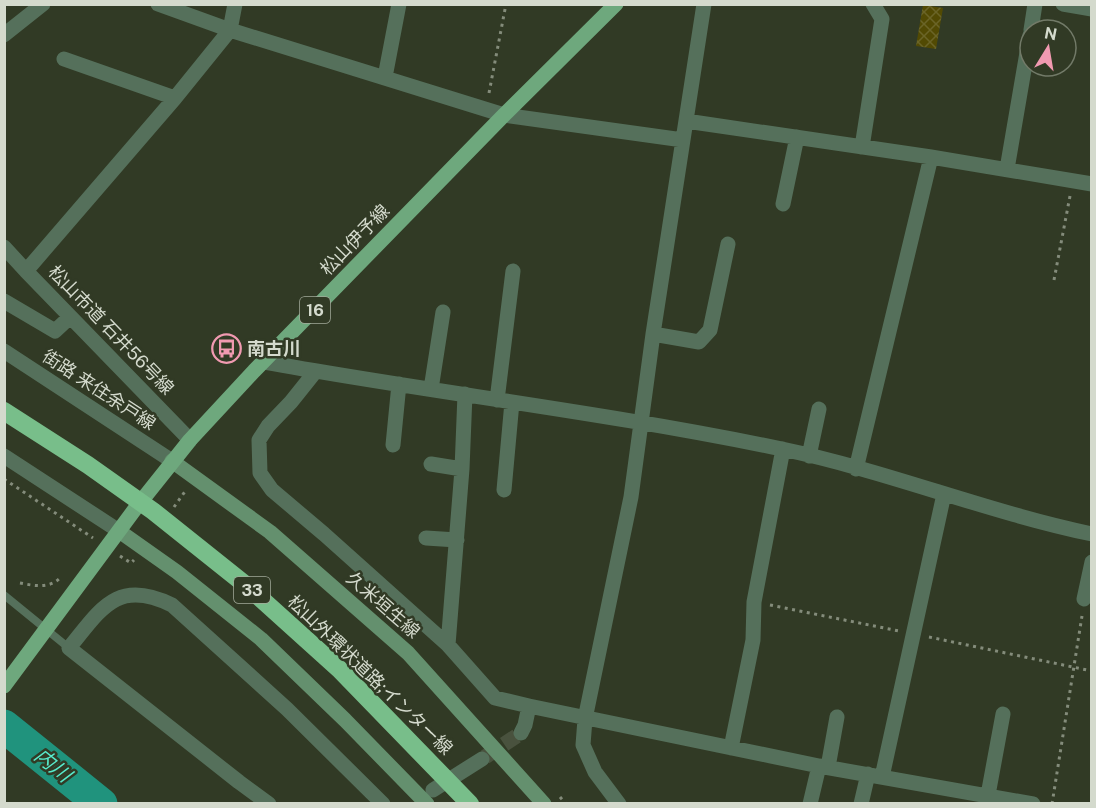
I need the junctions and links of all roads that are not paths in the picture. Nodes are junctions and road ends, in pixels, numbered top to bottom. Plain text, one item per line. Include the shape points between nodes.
1 (43, 4) edge
2 (158, 4) edge
3 (235, 4) edge
4 (399, 4) edge
5 (616, 4) edge
6 (704, 4) edge
7 (873, 4) edge
8 (1063, 4) edge
9 (1092, 9) edge
10 (230, 30) junction
11 (4, 35) edge
12 (64, 59) dead end
13 (385, 77) junction
14 (1023, 78) edge
15 (174, 98) junction
16 (504, 115) junction
17 (686, 121) junction
18 (797, 138) junction
19 (683, 140) junction
20 (862, 147) junction
21 (931, 157) junction
22 (1007, 170) junction
23 (1092, 184) edge
24 (783, 204) dead end
25 (728, 244) dead end
26 (4, 247) edge
27 (26, 271) junction
28 (513, 271) dead end
29 (4, 301) edge
30 (443, 312) dead end
31 (70, 317) junction
32 (653, 333) junction
33 (4, 351) edge
34 (264, 363) junction
35 (315, 372) junction
36 (399, 384) junction
37 (430, 389) junction
38 (465, 394) junction
39 (497, 400) junction
40 (512, 402) junction
41 (819, 409) dead end
42 (4, 411) edge
43 (640, 422) junction
44 (190, 440) junction
45 (393, 445) dead end
46 (783, 449) junction
47 (4, 456) edge
48 (809, 456) junction
49 (172, 461) junction
50 (431, 464) dead end
51 (462, 469) junction
52 (856, 469) junction
53 (504, 490) dead end
54 (944, 494) junction
55 (119, 531) junction
56 (1092, 534) edge
57 (426, 537) dead end
58 (457, 540) junction
59 (1092, 562) edge
60 (4, 595) edge
61 (1084, 599) road end
62 (43, 634) junction
63 (448, 645) junction
64 (69, 648) junction
65 (4, 686) edge
66 (529, 705) junction
67 (1003, 714) dead end
68 (837, 717) dead end
69 (585, 719) junction
70 (521, 733) tunnel mouth
71 (731, 748) junction
72 (482, 759) tunnel mouth
73 (824, 766) junction
74 (875, 776) junction
75 (988, 795) junction
76 (430, 797) edge
77 (953, 797) edge
78 (269, 804) edge
79 (383, 804) edge
80 (470, 804) edge
81 (544, 804) edge
82 (619, 804) edge
83 (810, 804) edge
84 (861, 804) edge
85 (1033, 804) edge

1 - 11 street
2 - 10 street
3 - 10 street
4 - 13 street
5 - 16 main road, 松山伊予線 / 16
6 - 17 street
7 - 20 street via 882,19
8 - 9 street
10 - 13 street
10 - 15 street
12 - 15 street
13 - 16 street
14 - 22 street
15 - 27 street
16 - 19 street
16 - 34 main road, 松山伊予線 / 16
17 - 18 street
17 - 19 street
18 - 20 street
18 - 24 street
19 - 32 street
20 - 21 street
21 - 22 street
21 - 52 street
22 - 23 street
25 - 32 street via 710,330 699,342
26 - 27 street, 松山市道 石井56号線
27 - 31 street, 松山市道 石井56号線
28 - 39 street
29 - 31 street via 55,331
30 - 37 street
31 - 44 street, 松山市道 石井56号線
32 - 43 street
33 - 49 street, 街路 来住余戸線
34 - 35 street
34 - 44 main road, 松山伊予線 / 16
35 - 36 street
35 - 63 street via 259,440 260,473 272,490
36 - 37 street
36 - 45 street
37 - 38 street
38 - 39 street
38 - 51 street
39 - 40 street
40 - 43 street
40 - 53 street
41 - 48 street
42 - 80 highway, 松山外環状道路;インター線 / 33, bridge via 88,465 247,586 339,669
43 - 46 street
43 - 69 street via 631,497
44 - 49 main road, 松山伊予線 / 16
46 - 48 street
46 - 71 street via 754,602 753,640
47 - 55 street
48 - 52 street
49 - 55 main road, 松山伊予線 / 16
49 - 81 main road, 久米垣生線 via 270,532 408,653
50 - 51 street
51 - 58 street
52 - 54 street
54 - 56 street
54 - 74 street
55 - 62 main road, 松山伊予線 / 16
55 - 76 main road via 261,639
57 - 58 street
58 - 63 street
59 - 61 street
60 - 62 lane
62 - 64 lane
62 - 65 main road, 松山伊予線 / 16
63 - 66 street via 495,698
64 - 78 street
64 - 79 street via 102,607 115,600 131,595 152,596 172,605 287,709
66 - 69 street
66 - 70 street
67 - 75 street
68 - 73 street
69 - 71 street
69 - 82 street via 582,745 595,772
71 - 73 street
72 - 76 street
73 - 74 street
73 - 83 street
74 - 77 street
74 - 84 street
75 - 77 street
75 - 85 street

